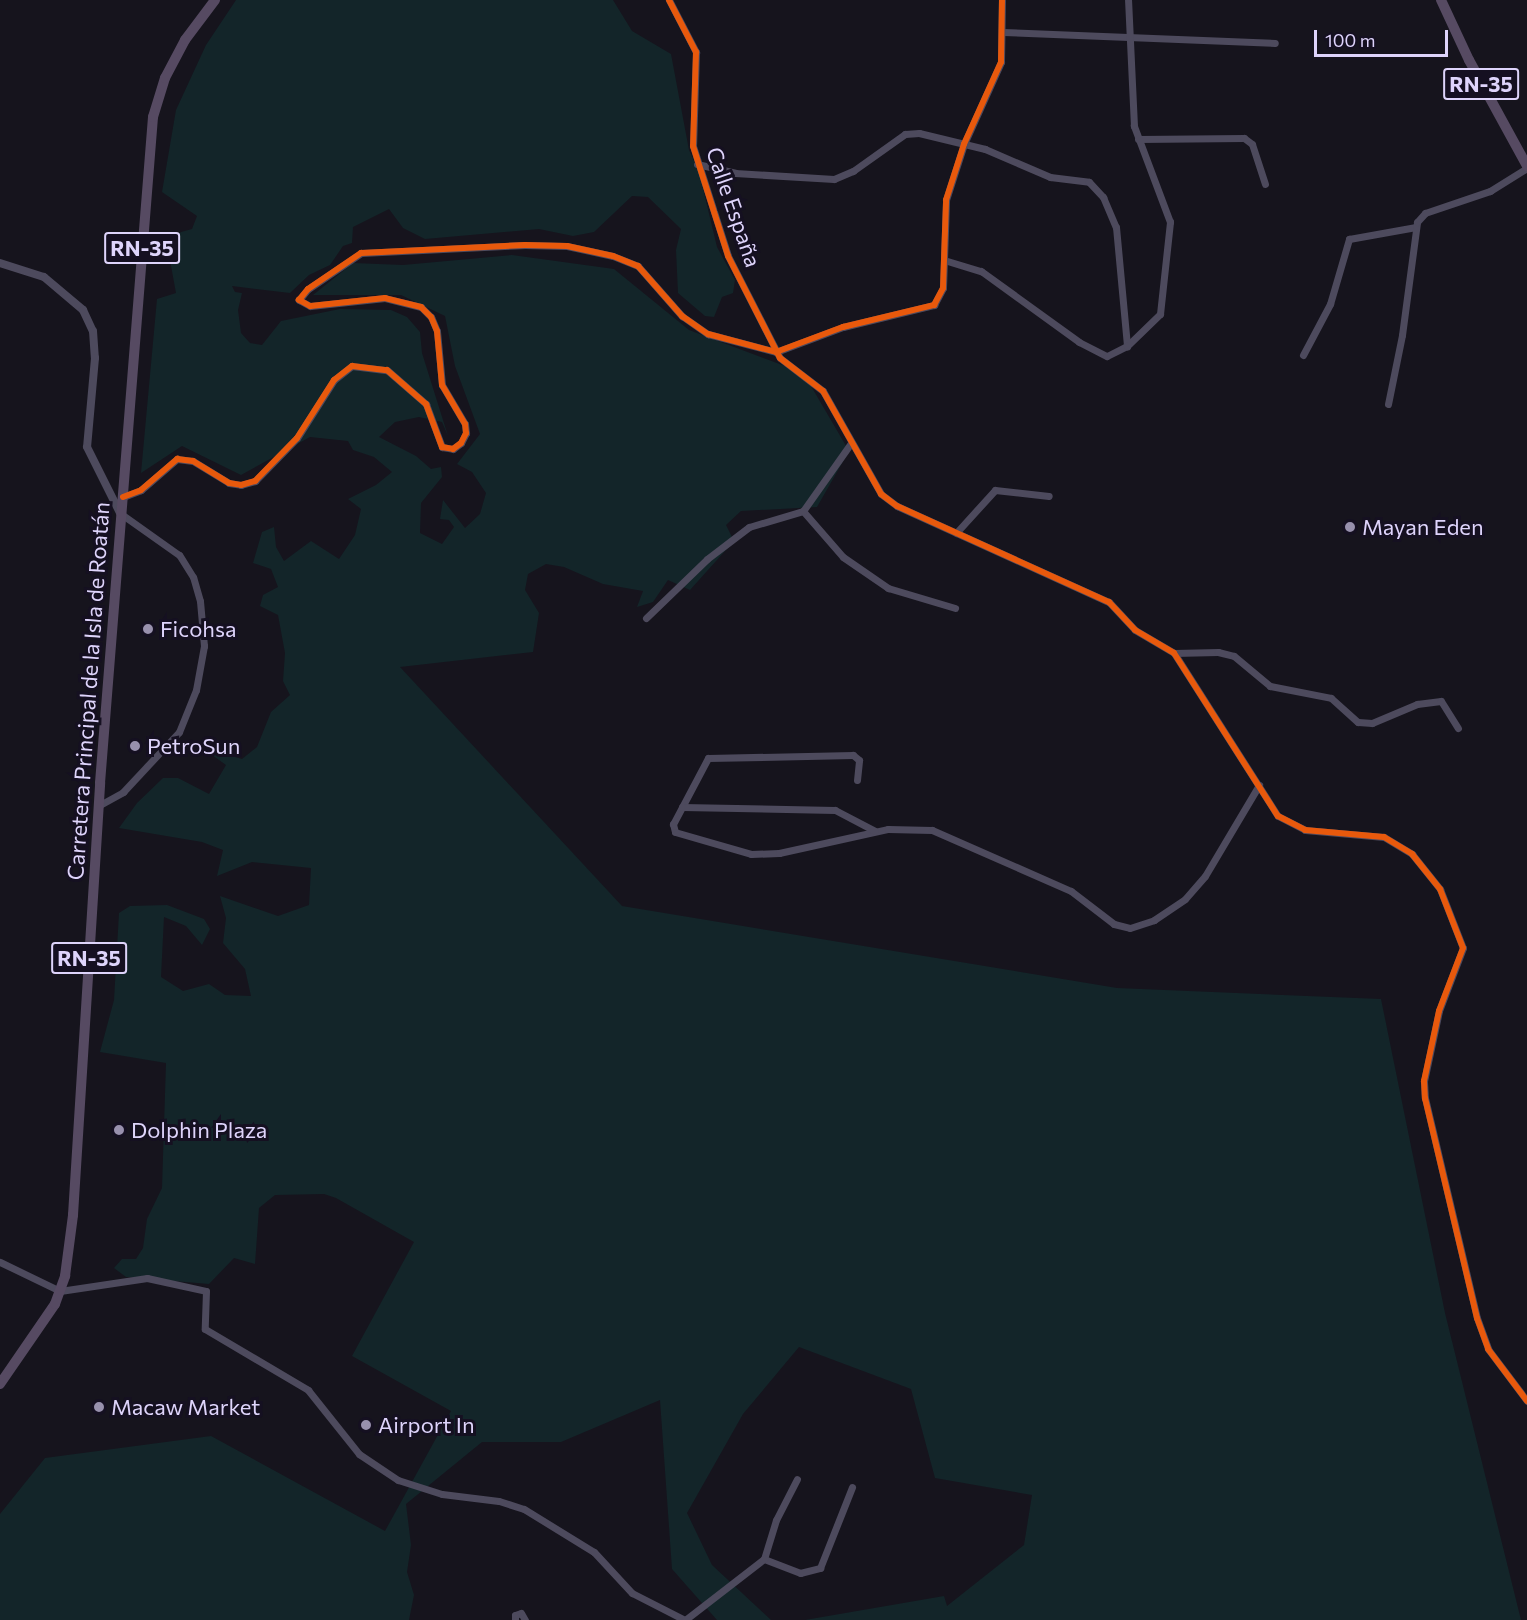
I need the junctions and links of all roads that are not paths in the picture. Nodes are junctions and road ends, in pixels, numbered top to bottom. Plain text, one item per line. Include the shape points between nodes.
1 (215, 0) edge
2 (669, 0) edge
3 (1002, 0) edge
4 (1128, 0) edge
5 (1441, 0) edge
6 (1003, 32) junction
7 (1131, 38) junction
8 (1275, 44) dead end
9 (1138, 140) junction
10 (964, 144) junction
11 (697, 164) junction
12 (1527, 167) edge
13 (1265, 184) dead end
14 (1416, 227) junction
15 (944, 260) junction
16 (0, 263) edge
17 (1127, 346) junction
18 (776, 352) junction
19 (1303, 355) dead end
20 (1388, 404) dead end
21 (851, 443) junction
22 (123, 496) junction
23 (1049, 496) dead end
24 (803, 511) junction
25 (120, 513) junction
26 (956, 533) junction
27 (955, 608) dead end
28 (646, 618) dead end
29 (1174, 653) junction
30 (1458, 728) dead end
31 (857, 780) dead end
32 (1259, 785) junction
33 (98, 806) junction
34 (682, 807) junction
35 (875, 831) junction
36 (0, 1262) edge
37 (60, 1291) junction
38 (0, 1383) edge
39 (1527, 1401) edge
40 (797, 1479) dead end
41 (852, 1487) dead end
42 (764, 1558) junction
43 (515, 1620) edge
44 (525, 1620) edge
45 (685, 1620) edge

1 - 22 main road, Carretera Principal de la Isla de Roatán / RN-35 via 184,40 165,78 153,117
2 - 11 street, Calle España via 696,52 693,146
3 - 6 street
4 - 7 street
5 - 12 main road, RN-35
6 - 7 street
6 - 10 street via 999,70
7 - 8 street
7 - 9 street
9 - 13 street via 1244,138 1252,144
9 - 17 street via 1170,222 1160,314
10 - 11 street via 919,133 905,134 853,171 834,178 735,173
10 - 15 street via 946,200
10 - 17 street via 1002,155 1050,177 1089,182 1096,188 1116,227
11 - 18 street, Calle España via 728,256
12 - 14 street via 1490,191 1425,213
14 - 19 street via 1349,239 1330,304
14 - 20 street via 1402,335
15 - 17 street via 981,271 1079,342 1107,356
15 - 18 street via 944,288 934,305 843,327
16 - 25 street via 44,277 83,310 93,331 95,358 87,447
18 - 21 street via 823,391
18 - 22 street via 708,334 682,316 638,266 613,256 567,246 525,245 361,254 298,300 310,306 385,298 421,306 437,331 442,385 465,424 466,433 460,443 453,449 442,447 426,404 387,370 352,366 334,380 297,438 255,481 229,483 193,461 177,459 141,490
21 - 24 street
21 - 26 street via 881,494 897,506
22 - 25 main road, Carretera Principal de la Isla de Roatán / RN-35
23 - 26 street via 995,490
24 - 27 street via 843,557 888,588
24 - 28 street via 749,527 707,560
25 - 33 main road, Carretera Principal de la Isla de Roatán / RN-35
25 - 33 street via 179,555 193,577 200,601 204,646 196,690 179,732 123,792
26 - 29 street via 1098,595 1135,630
29 - 30 street via 1218,652 1234,656 1270,686 1331,698 1358,722 1372,723 1417,704 1441,701
29 - 32 street
31 - 34 street via 859,760 853,755 708,758
32 - 35 street via 1205,876 1185,899 1154,920 1130,928 1114,924 1071,891 932,830
32 - 39 street via 1278,816 1289,823 1326,832 1384,837 1412,854 1440,889 1459,929 1463,948 1440,1011 1424,1081 1425,1098 1477,1318 1488,1349
33 - 37 main road, Carretera Principal de la Isla de Roatán / RN-35 via 73,1215
34 - 35 street via 835,810
34 - 35 street via 673,824 675,832 751,854 779,853
36 - 37 street
37 - 38 main road, Carretera Principal de la Isla de Roatán / RN-35
37 - 45 street via 147,1278 206,1291 205,1329 308,1390 358,1454 398,1480 431,1491 499,1501 524,1509 594,1552 632,1593
40 - 42 street via 776,1520
41 - 42 street via 820,1568 800,1573
42 - 45 street
43 - 44 street via 514,1615 521,1612

